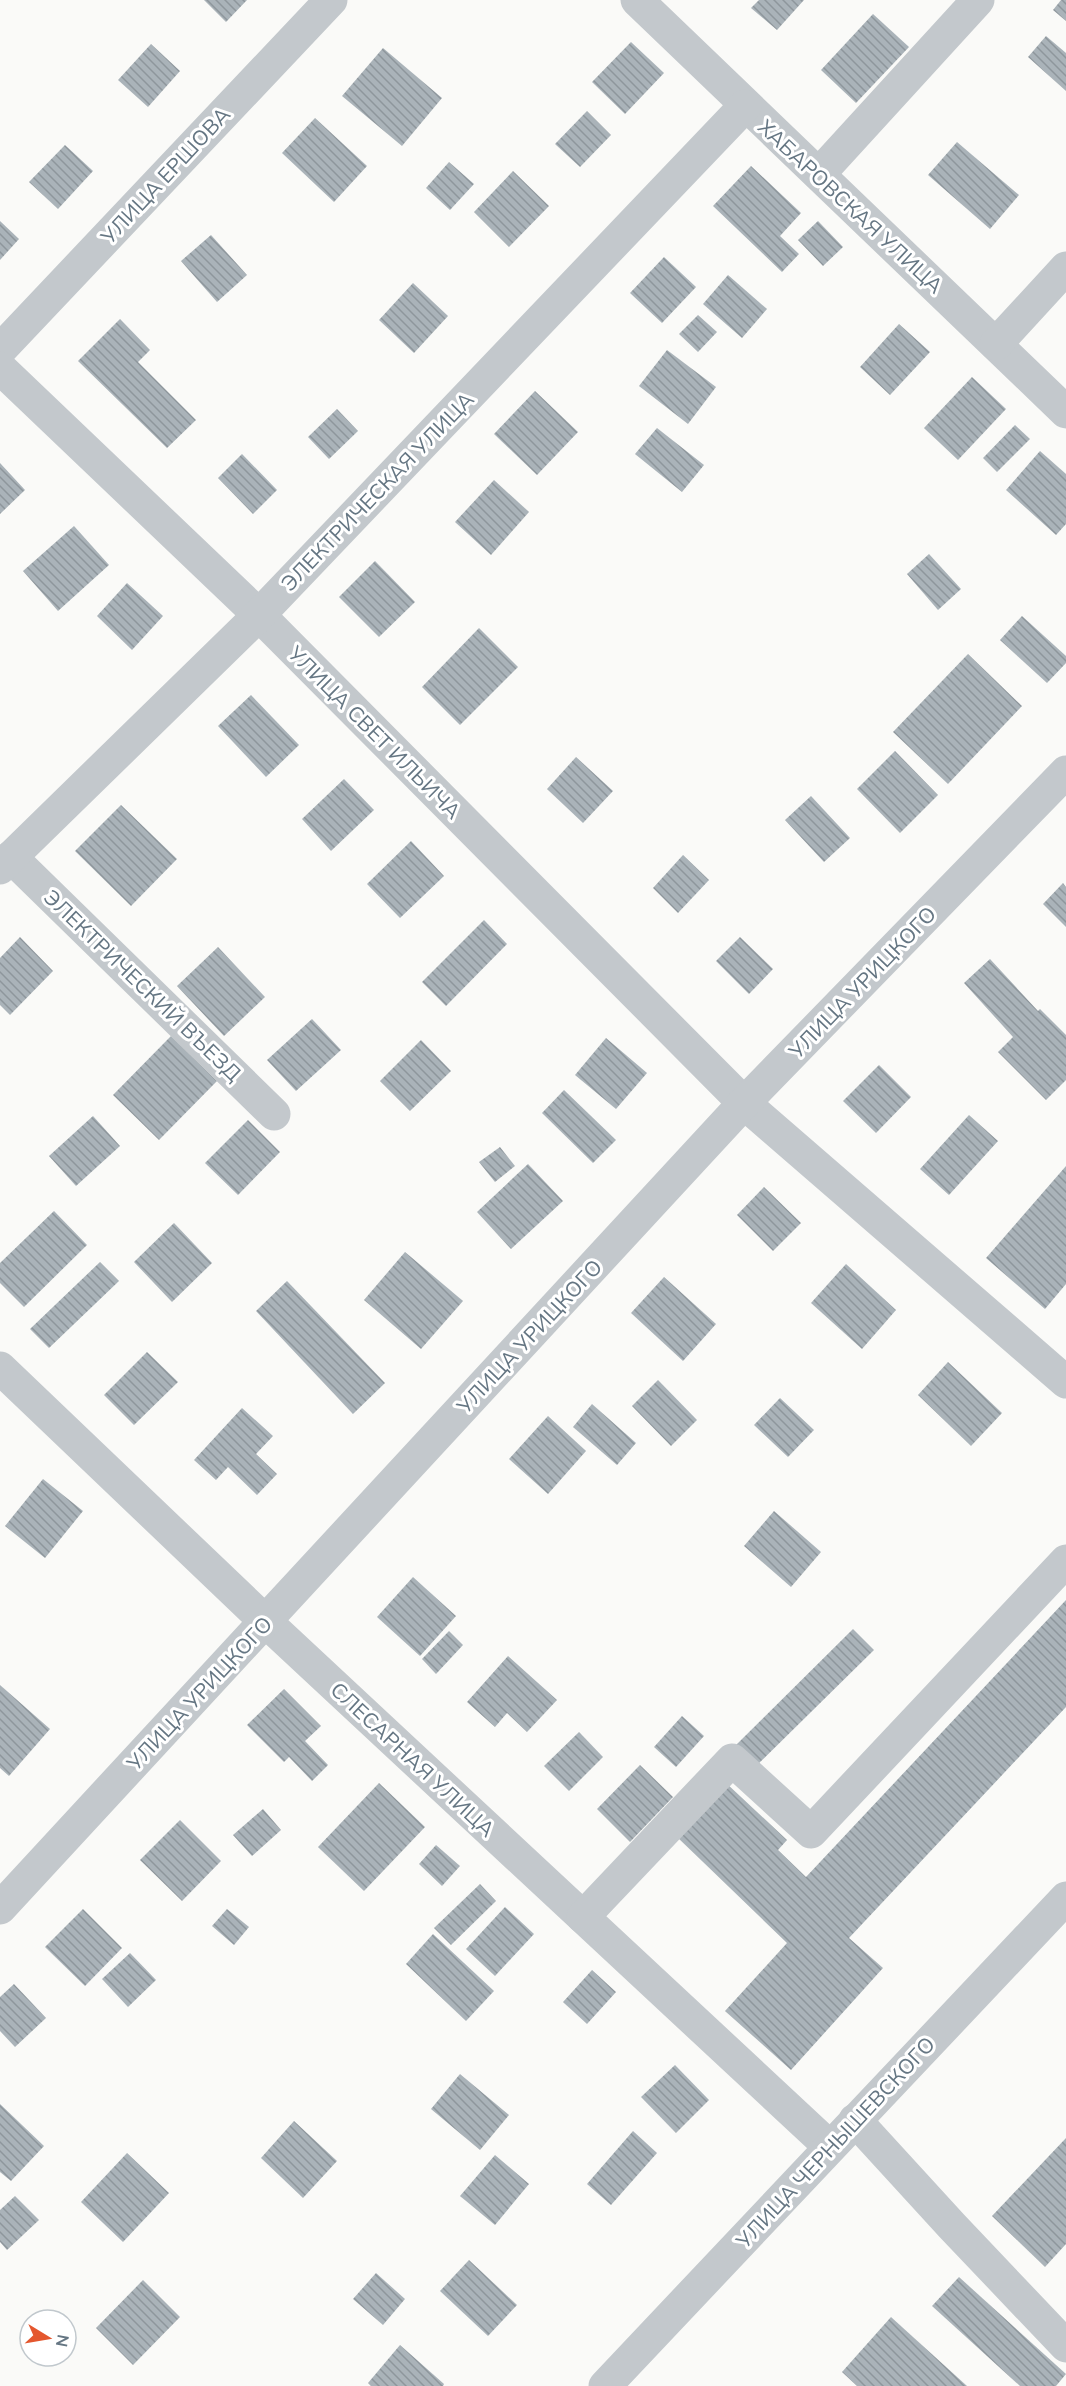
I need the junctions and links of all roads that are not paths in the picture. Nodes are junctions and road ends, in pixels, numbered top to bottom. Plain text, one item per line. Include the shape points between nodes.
1 (331, 0) edge
2 (637, 0) edge
3 (978, 0) edge
4 (745, 106) junction
5 (819, 174) junction
6 (1066, 268) edge
7 (996, 344) junction
8 (0, 350) edge
9 (0, 368) edge
10 (1066, 412) edge
11 (258, 615) junction
12 (1066, 772) edge
13 (5, 862) edge
14 (744, 1103) junction
15 (274, 1114) dead end
16 (0, 1368) edge
17 (1064, 1374) edge
18 (1066, 1561) edge
19 (266, 1621) junction
20 (1066, 1898) edge
21 (0, 1908) edge
22 (583, 1917) junction
23 (855, 2120) junction
24 (830, 2147) junction
25 (1066, 2346) edge
26 (605, 2386) edge

1 - 8 street, УЛИЦА ЕРШОВА
2 - 4 street, ХАБАРОВСКАЯ УЛИЦА
3 - 5 street
4 - 5 street, ХАБАРОВСКАЯ УЛИЦА
4 - 11 street, ЭЛЕКТРИЧЕСКАЯ УЛИЦА
5 - 7 street, ХАБАРОВСКАЯ УЛИЦА
6 - 7 street
7 - 10 street, ХАБАРОВСКАЯ УЛИЦА
9 - 11 street, УЛИЦА СВЕТ ИЛЬИЧА
11 - 13 street, ЭЛЕКТРИЧЕСКАЯ УЛИЦА
11 - 14 street, УЛИЦА СВЕТ ИЛЬИЧА
12 - 14 street, УЛИЦА УРИЦКОГО
13 - 15 street, ЭЛЕКТРИЧЕСКИЙ ВЪЕЗД
14 - 17 street, УЛИЦА СВЕТ ИЛЬИЧА
14 - 19 street, УЛИЦА УРИЦКОГО
16 - 19 street, СЛЕСАРНАЯ УЛИЦА
18 - 22 street via 811,1832 732,1760
19 - 21 street, УЛИЦА УРИЦКОГО
19 - 22 street, СЛЕСАРНАЯ УЛИЦА
20 - 23 street, УЛИЦА ЧЕРНЫШЕВСКОГО
22 - 24 street, СЛЕСАРНАЯ УЛИЦА
23 - 24 street, УЛИЦА ЧЕРНЫШЕВСКОГО
23 - 25 street
24 - 26 street, УЛИЦА ЧЕРНЫШЕВСКОГО

